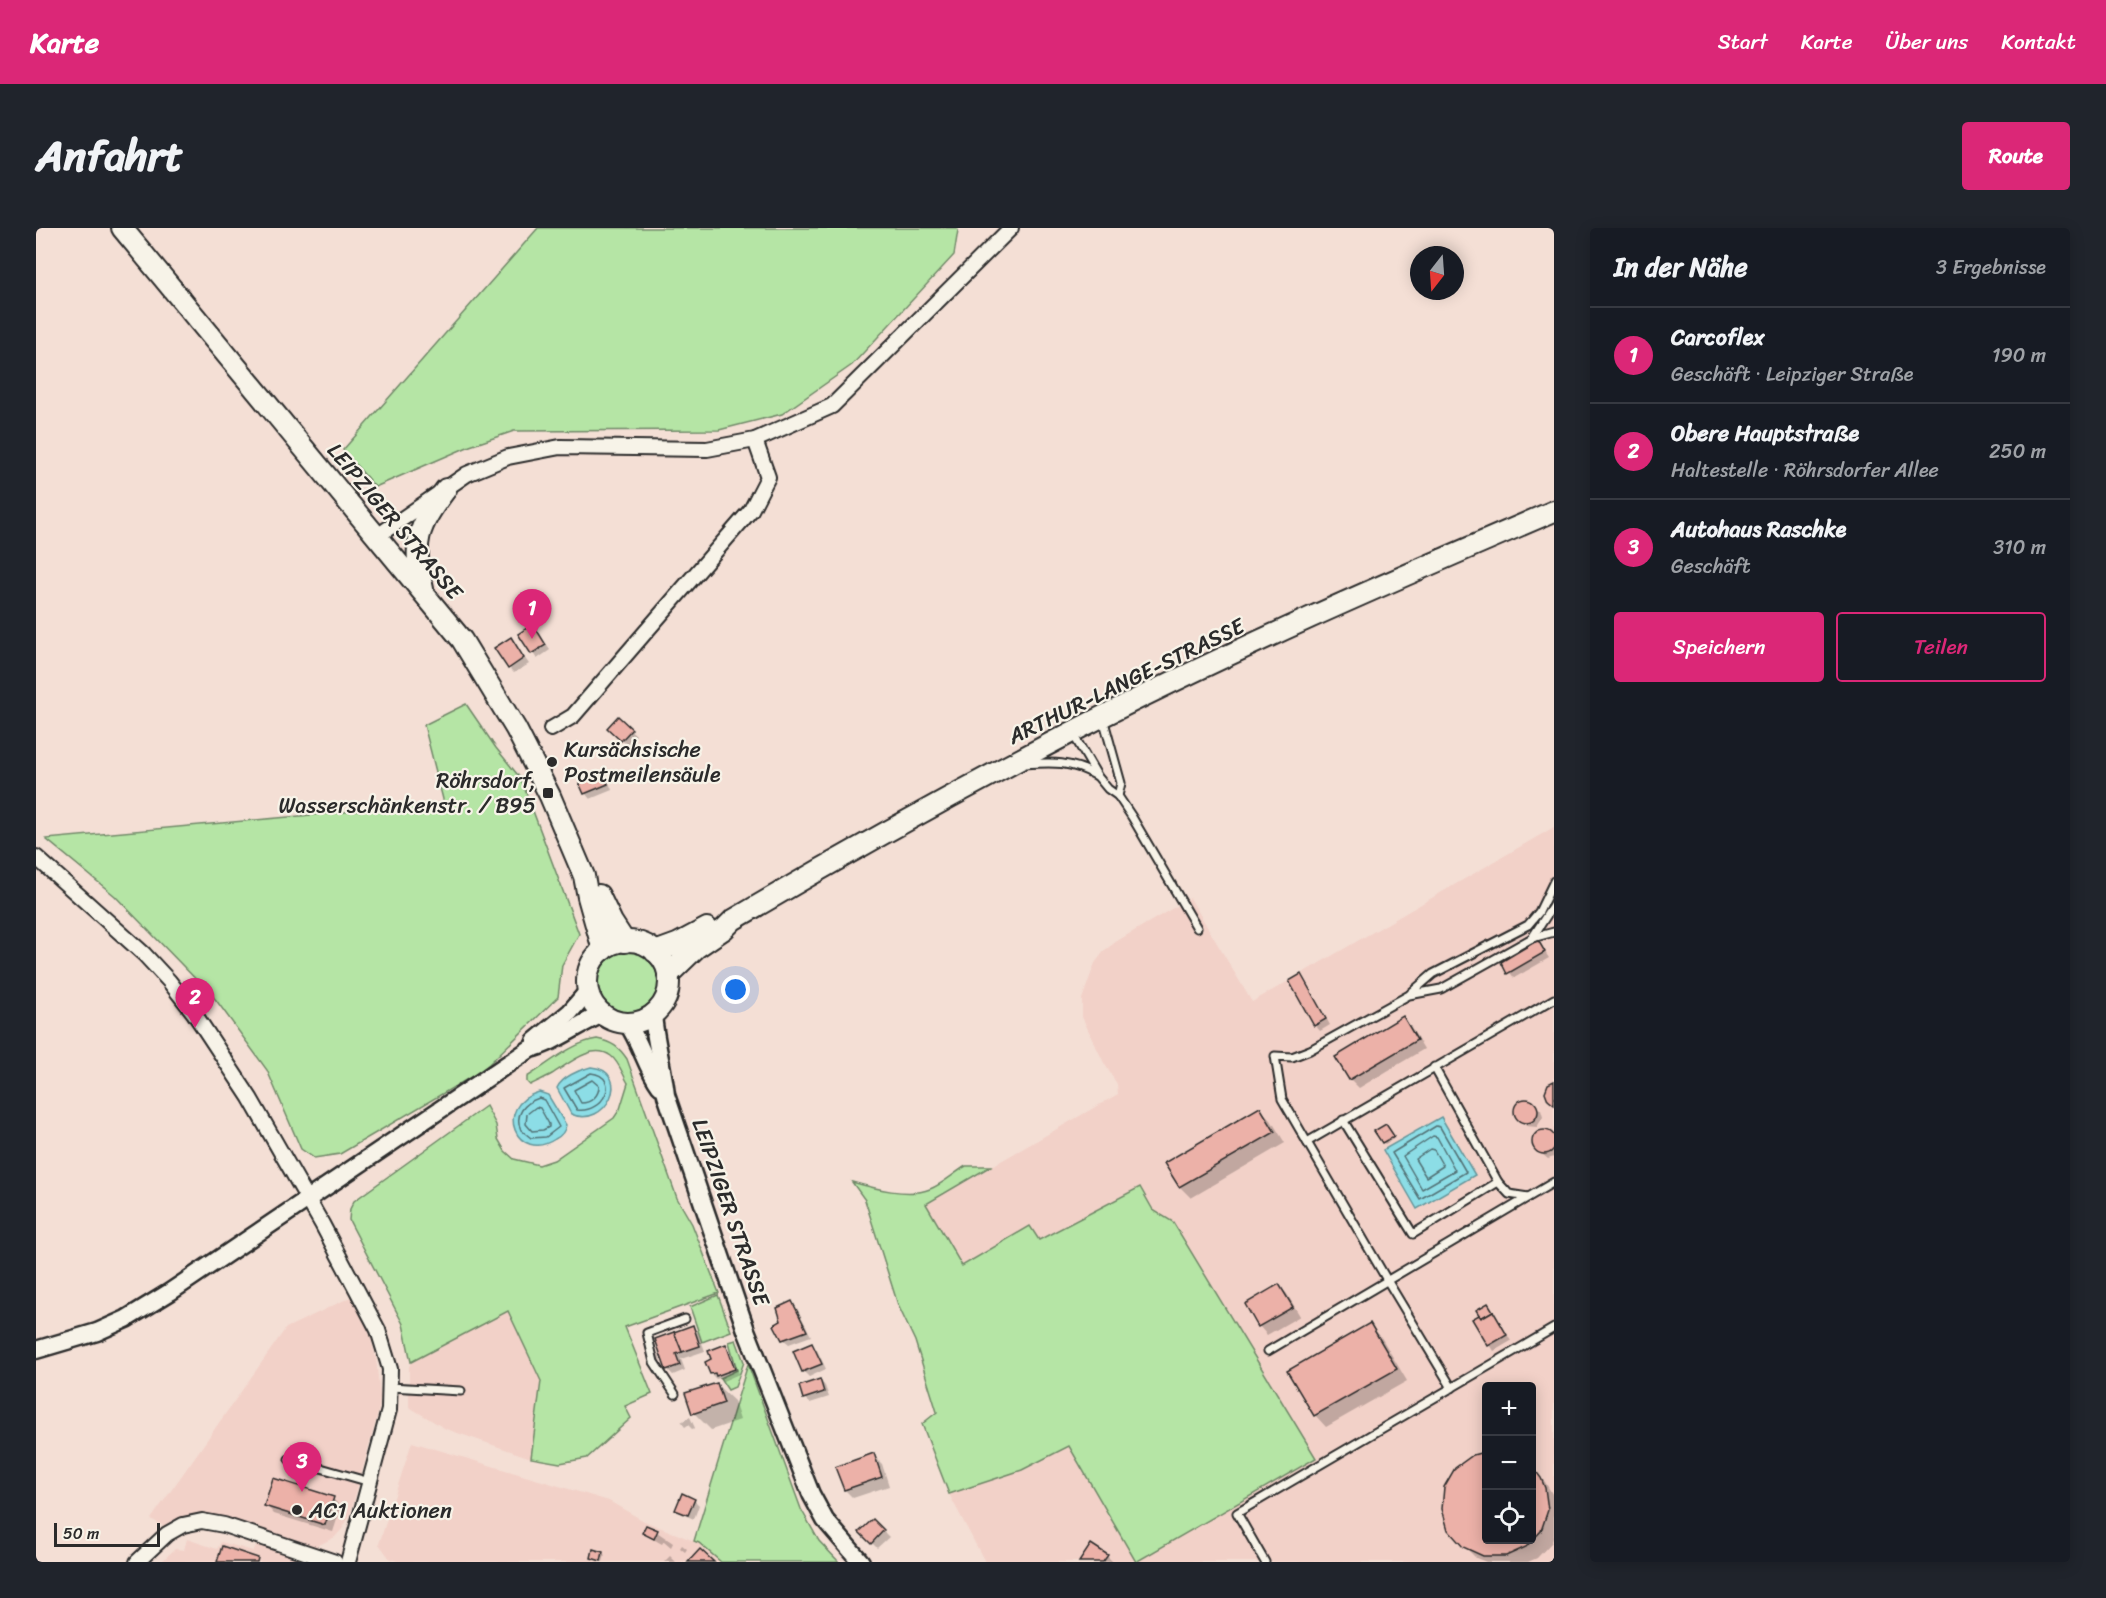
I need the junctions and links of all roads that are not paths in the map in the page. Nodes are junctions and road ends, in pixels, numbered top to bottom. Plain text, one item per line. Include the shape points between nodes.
1 (122, 228) edge
2 (1008, 229) edge
3 (755, 440) junction
4 (446, 489) junction
5 (1554, 511) edge
6 (376, 537) junction
7 (424, 592) junction
8 (1103, 717) junction
9 (551, 729) dead end
10 (1072, 732) junction
11 (1009, 766) junction
12 (1098, 777) junction
13 (1118, 796) junction
14 (36, 857) edge
15 (584, 876) junction
16 (1554, 881) edge
17 (1554, 904) edge
18 (733, 920) junction
19 (1197, 928) dead end
20 (1554, 932) edge
21 (1532, 938) junction
22 (625, 942) junction
23 (603, 950) junction
24 (655, 952) junction
25 (668, 975) junction
26 (588, 990) junction
27 (1409, 994) junction
28 (1554, 999) edge
29 (603, 1014) junction
30 (653, 1014) junction
31 (627, 1023) junction
32 (530, 1049) junction
33 (1434, 1067) junction
34 (666, 1095) junction
35 (1343, 1120) junction
36 (1307, 1142) junction
37 (1498, 1182) junction
38 (1554, 1182) edge
39 (1528, 1197) junction
40 (308, 1200) junction
41 (1387, 1280) junction
42 (685, 1320) dead end
43 (1554, 1328) edge
44 (36, 1350) edge
45 (1268, 1351) dead end
46 (390, 1387) junction
47 (1452, 1388) junction
48 (461, 1391) dead end
49 (675, 1394) dead end
50 (289, 1459) dead end
51 (370, 1482) junction
52 (137, 1562) edge
53 (335, 1562) edge
54 (348, 1562) edge
55 (861, 1562) edge
56 (1265, 1562) edge

1 - 6 main road, LEIPZIGER STRASSE
2 - 3 street via 832,406
3 - 4 street via 707,449 560,447 508,457 467,474
3 - 9 street via 768,477 751,510 573,716
4 - 6 street
4 - 7 main road via 419,533 416,550
5 - 8 main road, ARTHUR-LANGE-STRASSE via 1373,588
6 - 7 main road, LEIPZIGER STRASSE
7 - 15 main road, LEIPZIGER STRASSE via 462,640 516,729
8 - 10 main road, ARTHUR-LANGE-STRASSE
8 - 13 lane via 1121,783
10 - 11 main road, ARTHUR-LANGE-STRASSE
10 - 12 lane
11 - 12 lane via 1064,762
11 - 18 main road, ARTHUR-LANGE-STRASSE via 880,834
12 - 13 lane
13 - 19 lane
14 - 40 street via 144,954 175,989 250,1098
15 - 22 main road, LEIPZIGER STRASSE
15 - 23 main road, LEIPZIGER STRASSE
16 - 27 lane via 1528,925 1433,974
17 - 21 lane
18 - 24 main road, ARTHUR-LANGE-STRASSE via 720,921
18 - 25 main road, ARTHUR-LANGE-STRASSE
20 - 21 lane
21 - 27 lane via 1441,989
22 - 23 main road
22 - 24 main road via 636,942
23 - 26 main road via 589,970
24 - 25 main road
25 - 30 main road via 666,998
26 - 29 main road
26 - 32 street
27 - 36 lane via 1310,1050 1292,1057 1275,1056 1282,1099
28 - 33 lane
29 - 31 main road
29 - 32 street
30 - 31 main road
30 - 34 street, LEIPZIGER STRASSE
31 - 34 street, LEIPZIGER STRASSE
32 - 40 street
33 - 35 lane
33 - 37 lane
34 - 55 street, LEIPZIGER STRASSE via 752,1344 811,1494 825,1520
35 - 36 lane
35 - 37 lane via 1413,1234
36 - 41 lane
37 - 39 lane via 1509,1194
38 - 39 lane
39 - 41 lane
40 - 44 street via 126,1319
40 - 46 street via 378,1330 390,1369
41 - 45 lane
41 - 47 lane
42 - 49 lane via 647,1333 654,1362
43 - 47 lane
46 - 48 lane
46 - 51 street via 389,1410
47 - 56 lane via 1237,1513
50 - 51 lane
51 - 54 street
52 - 53 street via 167,1534 202,1521

